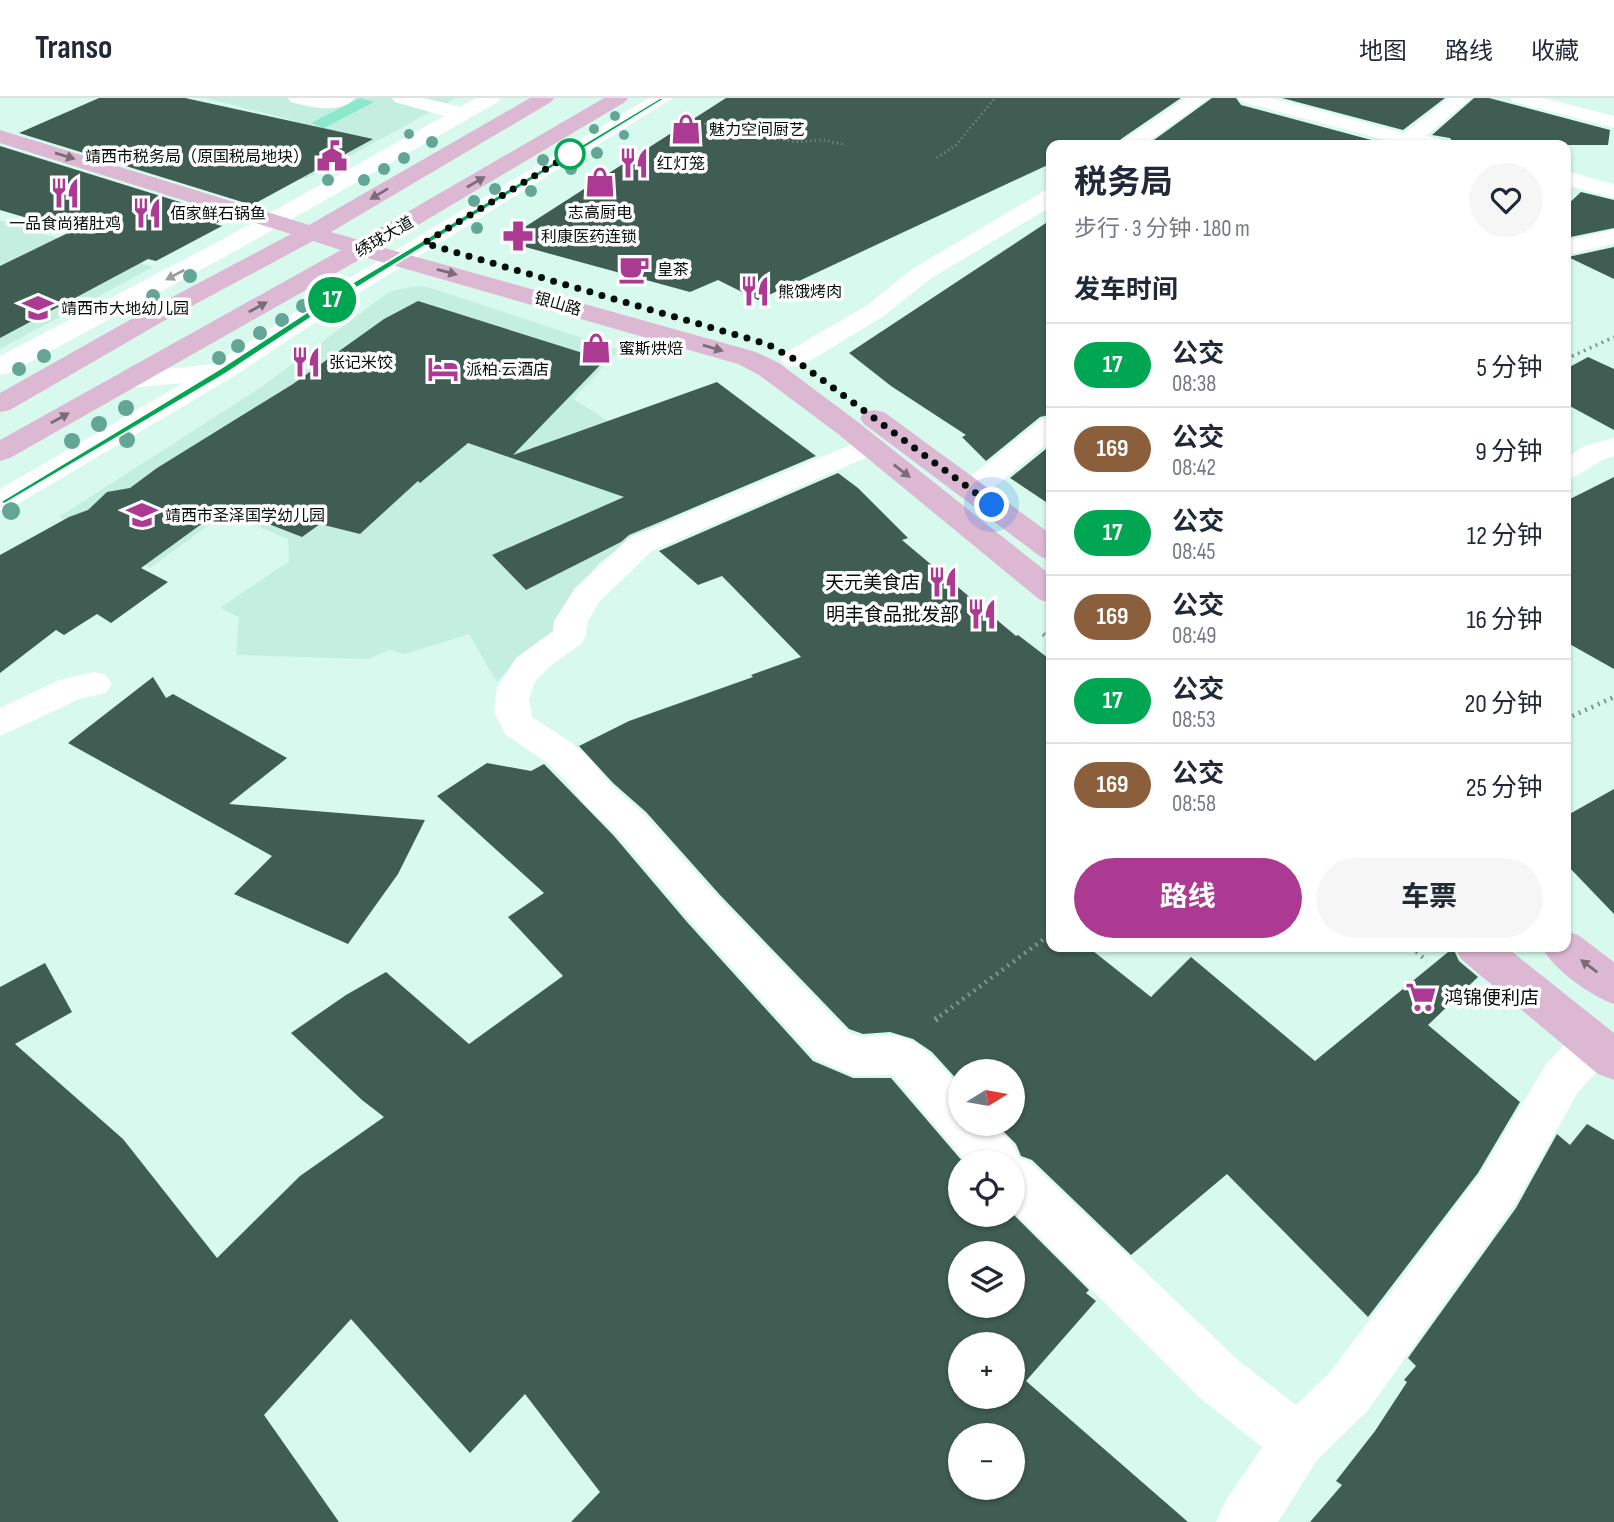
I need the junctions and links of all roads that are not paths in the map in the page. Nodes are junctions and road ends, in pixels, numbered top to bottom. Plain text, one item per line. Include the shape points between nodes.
1 (298, 98) edge
2 (345, 98) edge
3 (402, 98) edge
4 (618, 98) edge
5 (663, 98) edge
6 (1249, 98) edge
7 (1461, 98) edge
8 (1520, 98) edge
9 (1594, 98) edge
10 (540, 100) edge
11 (1162, 101) dead end
12 (1194, 102) edge
13 (1614, 103) edge
14 (467, 107) edge
15 (0, 118) edge
16 (1614, 122) edge
17 (0, 136) edge
18 (1137, 140) edge
19 (1395, 140) edge
20 (1409, 140) edge
21 (1571, 179) edge
22 (1614, 191) edge
23 (1046, 200) edge
24 (299, 205) junction
25 (339, 218) junction
26 (272, 220) junction
27 (311, 233) junction
28 (389, 233) junction
29 (1614, 237) edge
30 (424, 243) junction
31 (1571, 247) edge
32 (363, 248) junction
33 (399, 259) junction
34 (153, 317) junction
35 (83, 324) junction
36 (794, 359) junction
37 (0, 368) edge
38 (221, 372) junction
39 (127, 380) junction
40 (0, 404) edge
41 (1046, 430) edge
42 (1571, 437) edge
43 (869, 446) junction
44 (1604, 449) edge
45 (0, 452) edge
46 (69, 461) junction
47 (1571, 468) edge
48 (0, 470) edge
49 (972, 490) junction
50 (0, 502) edge
51 (1046, 546) edge
52 (1046, 588) edge
53 (94, 684) dead end
54 (0, 723) edge
55 (1482, 952) edge
56 (1570, 952) edge
57 (1614, 986) edge
58 (1604, 1052) edge
59 (948, 1105) edge
60 (975, 1136) edge
61 (987, 1150) edge
62 (1025, 1190) edge
63 (1298, 1441) junction
64 (1245, 1522) edge

1 - 2 street via 326,103
3 - 14 street
28 -> 4 main road, 绣球大道
5 - 30 street
6 - 19 street
7 - 20 street
8 - 16 street
9 - 13 street
10 - 14 street
10 -> 25 main road, 绣球大道
11 - 12 street
12 - 18 street
14 - 24 street
15 - 24 main road, 银山路
17 -> 26 main road, 银山路
21 - 22 street
23 - 36 street via 921,274 875,311
24 - 25 main road, 银山路
24 - 26 street
25 - 27 main road, 绣球大道
25 - 28 main road, 银山路
26 - 27 main road, 银山路
26 -> 35 street
27 - 32 main road, 银山路
27 - 34 main road, 绣球大道
28 - 30 main road, 银山路
28 - 32 main road, 绣球大道
29 - 31 street
30 - 33 street
30 - 36 main road, 银山路 via 755,340
32 - 33 main road, 银山路
39 -> 32 main road, 绣球大道
33 - 38 street
33 -> 43 main road, 银山路 via 747,358 769,369
34 - 35 street
34 - 40 main road, 绣球大道
35 - 37 street
36 - 49 main road, 银山路
38 - 39 street
38 - 46 street
45 -> 39 main road, 绣球大道
41 - 49 street
42 - 44 street
43 -> 52 main road, 银山路
43 - 59 street via 640,544 587,595 569,636 522,673 511,702 521,730 549,746 585,778 831,1045 847,1057 893,1054 905,1058
44 - 47 street
46 - 48 street
46 - 50 street
49 - 51 main road, 银山路
53 - 54 street via 71,689
55 - 58 main road
57 -> 56 main road
58 - 63 street via 1562,1078 1497,1190 1349,1391
60 - 61 street
62 - 63 street via 1219,1379
63 - 64 street

